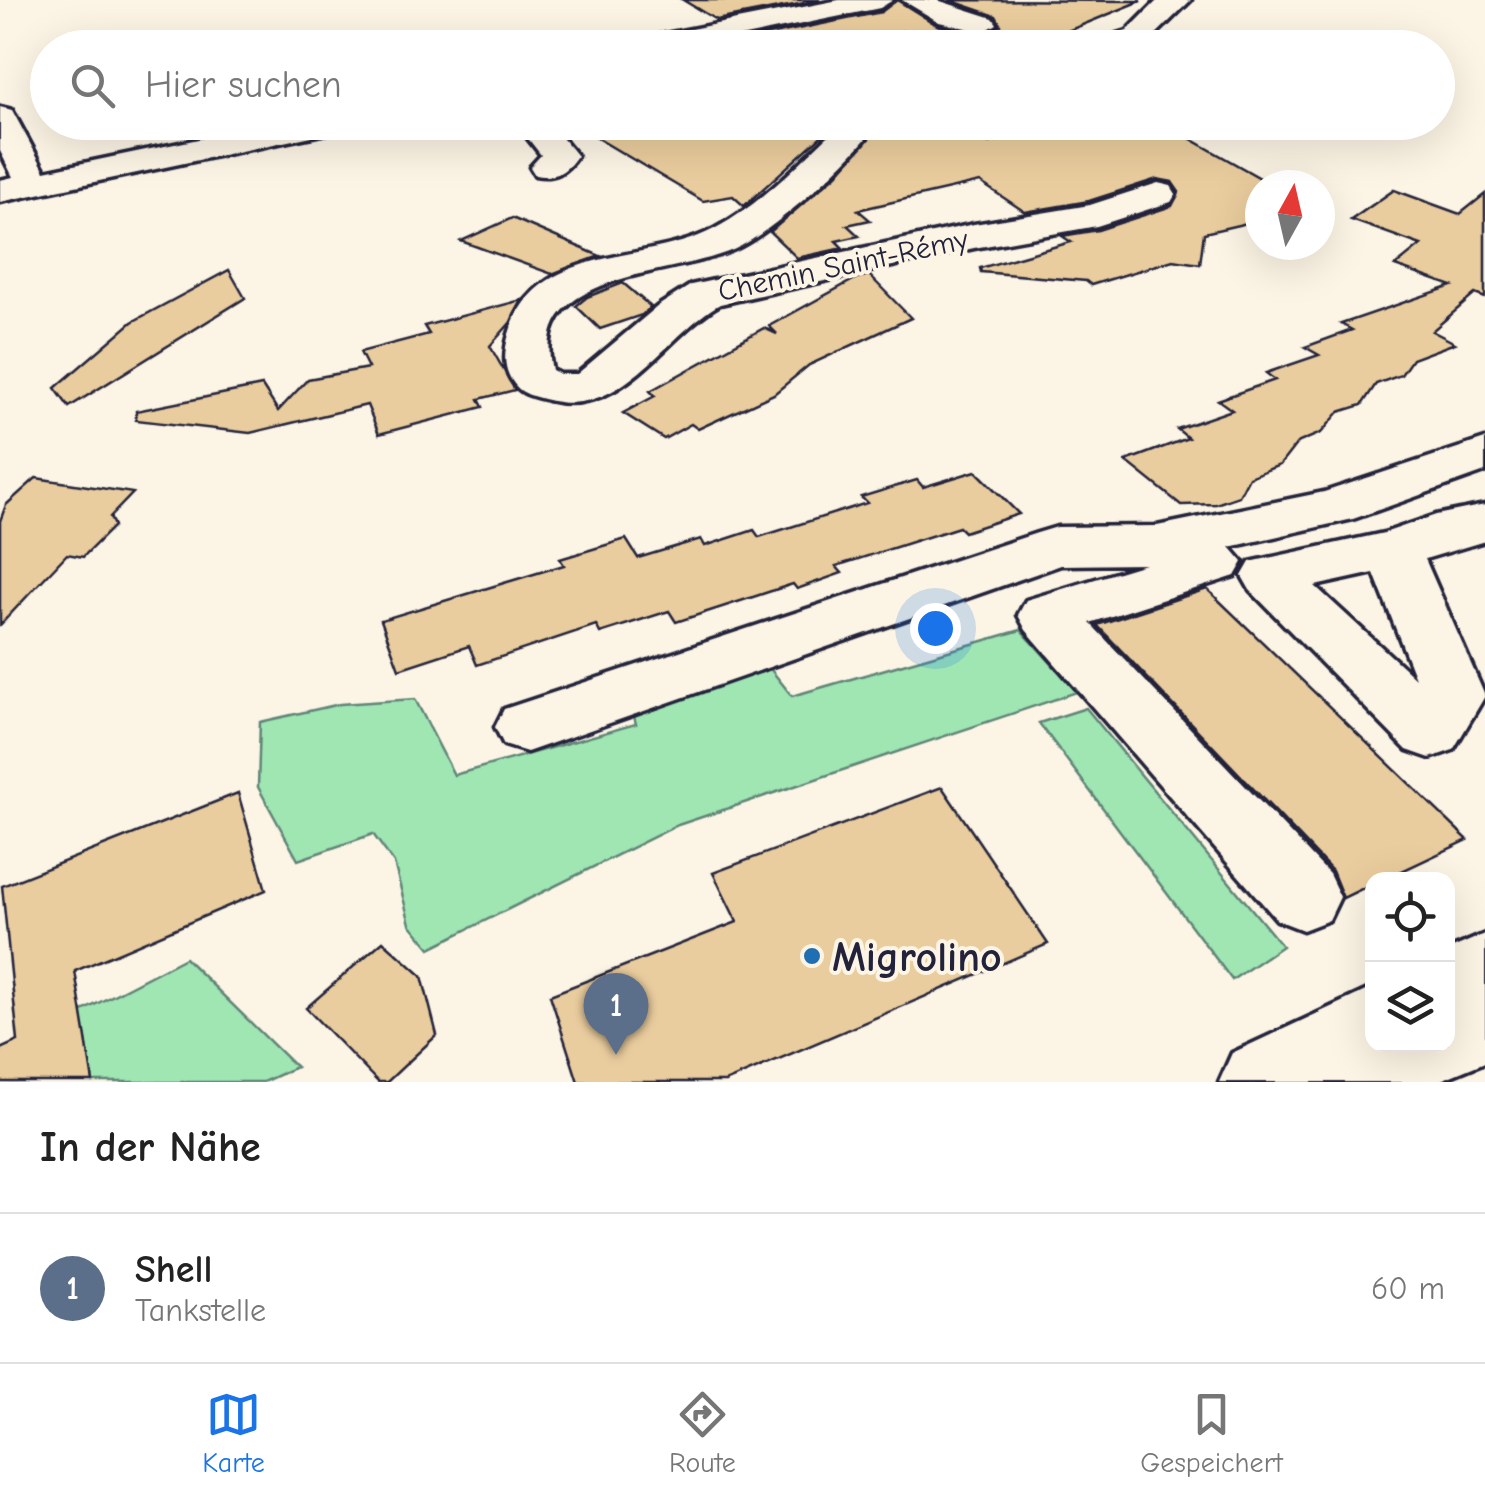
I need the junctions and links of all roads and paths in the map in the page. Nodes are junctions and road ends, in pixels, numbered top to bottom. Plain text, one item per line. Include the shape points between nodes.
1 (880, 0) edge
2 (916, 0) edge
3 (1169, 9) edge
4 (983, 24) dead end
5 (730, 30) edge
6 (1146, 30) edge
7 (3, 129) edge
8 (246, 140) edge
9 (546, 140) edge
10 (842, 140) edge
11 (548, 167) dead end
12 (17, 188) edge
13 (1158, 194) dead end
14 (1485, 455) edge
15 (1485, 492) edge
16 (1485, 524) edge
17 (1393, 550) dead end
18 (527, 727) dead end
19 (1303, 897) dead end
20 (1485, 971) edge
21 (1455, 986) edge
22 (1485, 1023) edge
23 (1365, 1030) edge
24 (1455, 1034) edge
25 (1410, 1052) edge
26 (1260, 1082) edge
27 (1344, 1082) edge

1 - 5 street
2 - 4 street
3 - 6 street
7 - 12 street
8 - 12 street
9 - 11 street via 560,156
10 - 13 street, Chemin Saint-Rémy via 730,237 690,254 588,276 549,297 532,338 532,378 556,388 590,386 678,308 706,294 1096,214
14 - 18 street via 1334,508 1157,545 1057,546
15 - 19 street via 1338,546 1232,556 1047,615
16 - 17 street
20 - 21 street
22 - 24 street
23 - 26 street
25 - 27 street

